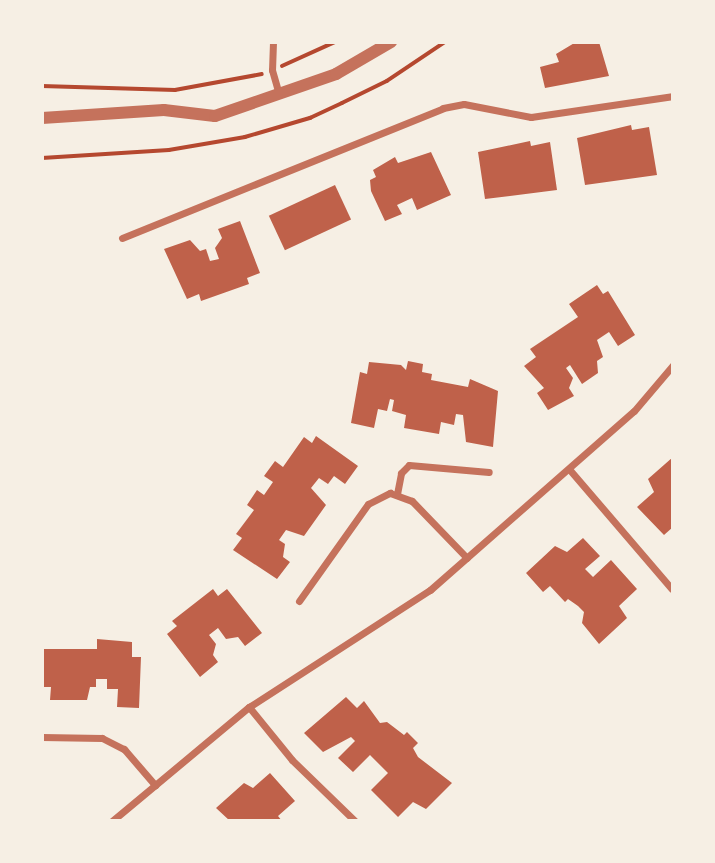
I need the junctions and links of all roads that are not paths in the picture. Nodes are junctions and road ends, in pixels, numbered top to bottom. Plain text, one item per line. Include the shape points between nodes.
1 (272, 42) edge
2 (391, 42) edge
3 (279, 95) junction
4 (673, 96) edge
5 (42, 118) edge
6 (122, 238) dead end
7 (673, 365) edge
8 (569, 469) junction
9 (489, 472) dead end
10 (397, 494) junction
11 (467, 558) junction
12 (672, 589) edge
13 (299, 601) dead end
14 (249, 707) junction
15 (42, 737) edge
16 (155, 785) junction
17 (112, 821) edge
18 (355, 821) edge

1 - 3 street via 272,70
2 - 3 street via 336,74
3 - 5 street via 215,116 164,110
4 - 6 street via 531,117 464,104 443,108 241,194
7 - 8 street via 634,411
8 - 11 street
8 - 12 street
9 - 10 street via 409,465 401,473
10 - 11 street via 412,501
10 - 13 street via 378,496 368,504
11 - 14 street via 430,590
14 - 16 street
14 - 18 street via 292,760
15 - 16 street via 102,738 124,749
16 - 17 street

